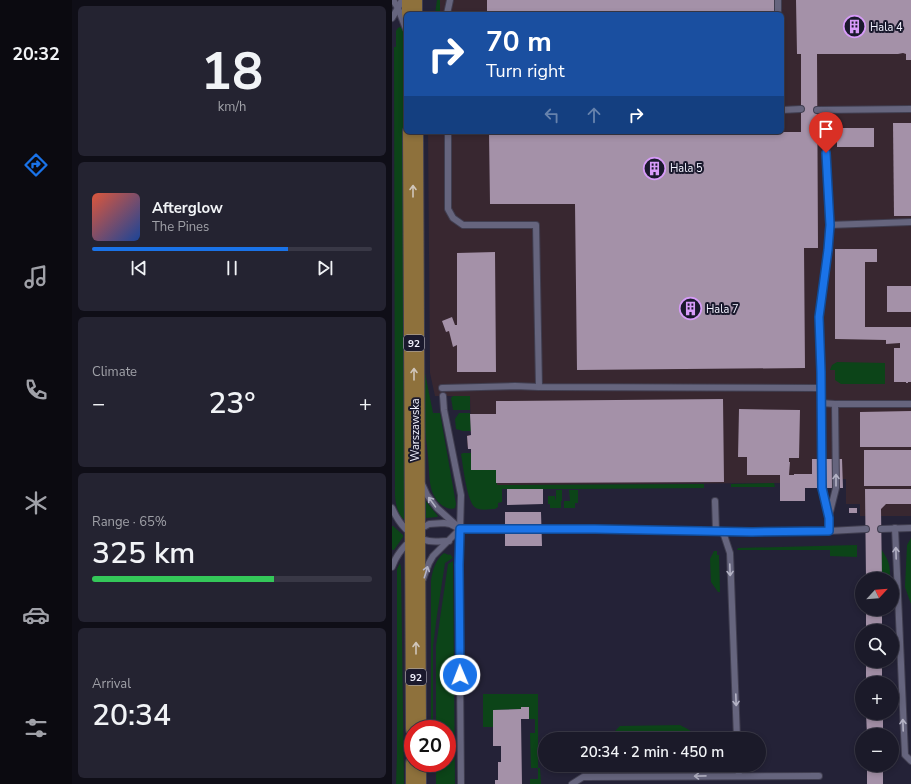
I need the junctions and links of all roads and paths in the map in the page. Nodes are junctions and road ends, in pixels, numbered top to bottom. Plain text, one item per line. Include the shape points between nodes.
1 (393, 0) edge
2 (402, 0) edge
3 (450, 0) edge
4 (778, 0) edge
5 (408, 7) edge
6 (447, 12) edge
7 (778, 12) edge
8 (392, 18) edge
9 (801, 109) dead end
10 (911, 109) edge
11 (784, 110) edge
12 (817, 110) dead end
13 (825, 110) junction
14 (413, 134) edge
15 (448, 134) edge
16 (911, 222) edge
17 (830, 225) junction
18 (539, 387) junction
19 (442, 388) dead end
20 (821, 388) junction
21 (443, 396) dead end
22 (821, 403) junction
23 (835, 404) junction
24 (911, 404) edge
25 (415, 455) junction
26 (715, 501) dead end
27 (392, 508) edge
28 (829, 518) junction
29 (895, 528) junction
30 (911, 528) edge
31 (460, 529) junction
32 (866, 529) dead end
33 (881, 529) dead end
34 (716, 531) junction
35 (829, 531) junction
36 (723, 532) junction
37 (415, 536) junction
38 (449, 541) junction
39 (392, 566) edge
40 (416, 624) junction
41 (416, 720) edge
42 (737, 732) edge
43 (911, 761) edge
44 (416, 772) edge
45 (739, 772) edge
46 (739, 776) junction
47 (819, 776) dead end
48 (416, 784) edge
49 (461, 784) edge
50 (572, 784) edge

1 - 5 lane
2 - 5 lane
3 - 6 lane
4 - 7 lane
5 - 8 lane
9 - 11 lane
10 - 13 lane
12 - 13 lane
13 - 17 lane
25 -> 14 main road, Warszawska / 92
15 - 18 lane via 448,209 454,218 463,225 536,225
16 - 17 lane
17 - 20 lane via 819,317
18 - 19 lane
18 - 20 lane
20 - 22 lane
21 - 31 lane via 461,495
22 - 23 lane
22 - 28 lane via 822,488
23 - 24 lane
28 -> 23 lane via 836,488
31 -> 25 lane via 427,495
25 - 37 main road, Warszawska / 92
26 - 34 lane
27 - 37 lane via 399,522
28 - 35 lane
29 - 30 lane
29 - 33 lane
43 -> 29 lane via 904,755
31 - 34 lane
31 - 37 lane via 444,523 429,524
31 - 38 lane
31 - 49 lane
32 - 35 lane
34 - 36 lane
35 - 36 lane
36 -> 42 lane via 730,552
37 - 38 lane via 429,541
37 - 39 lane via 400,550
37 - 40 main road, Warszawska / 92
40 -> 38 lane via 422,584 429,563
41 -> 40 main road, Warszawska / 92
44 - 48 main road
45 - 46 lane
46 - 47 lane
46 -> 50 lane via 583,777

